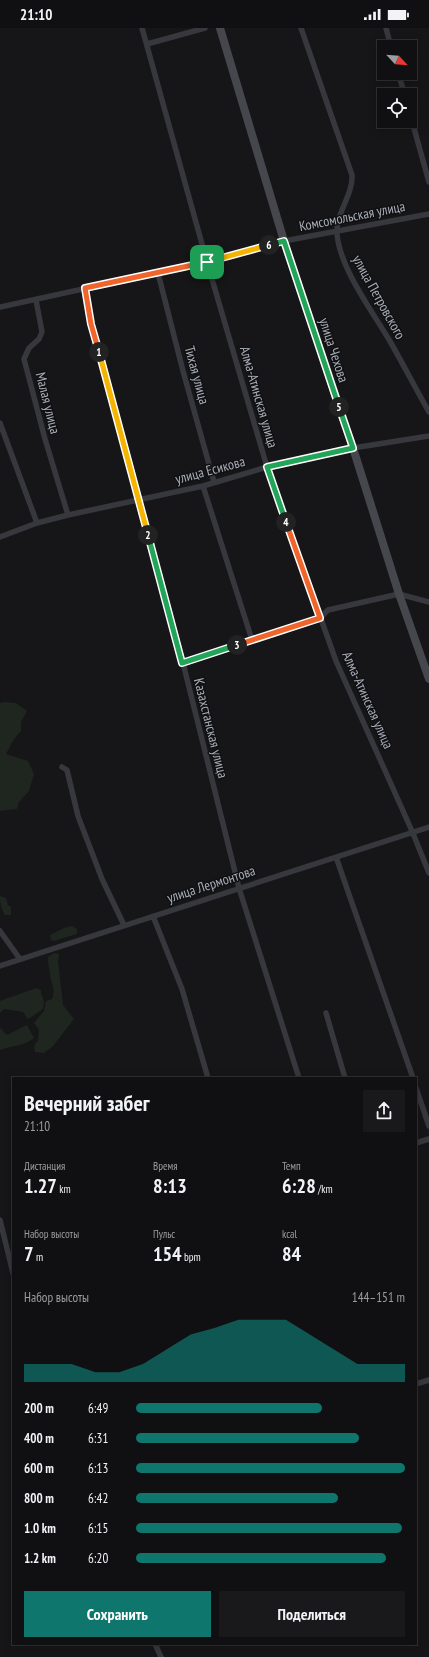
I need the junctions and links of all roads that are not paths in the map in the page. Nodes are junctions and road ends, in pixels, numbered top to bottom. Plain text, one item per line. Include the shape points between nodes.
1 (142, 28) edge
2 (205, 28) edge
3 (220, 28) edge
4 (301, 28) edge
5 (386, 28) edge
6 (389, 40) edge
7 (147, 44) junction
8 (414, 128) edge
9 (429, 182) edge
10 (429, 214) edge
11 (336, 232) junction
12 (284, 241) junction
13 (207, 262) junction
14 (158, 273) junction
15 (85, 288) junction
16 (36, 300) junction
17 (0, 307) edge
18 (429, 412) edge
19 (0, 423) edge
20 (429, 436) edge
21 (353, 448) junction
22 (267, 467) junction
23 (214, 482) junction
24 (203, 486) junction
25 (138, 501) junction
26 (68, 514) junction
27 (37, 523) junction
28 (0, 537) edge
29 (398, 594) junction
30 (429, 602) edge
31 (320, 618) junction
32 (252, 640) junction
33 (182, 663) junction
34 (429, 679) edge
35 (62, 767) dead end
36 (429, 827) edge
37 (412, 831) junction
38 (336, 857) junction
39 (429, 873) edge
40 (239, 888) junction
41 (152, 916) junction
42 (124, 925) junction
43 (0, 931) edge
44 (20, 959) junction
45 (0, 966) edge
46 (326, 1013) dead end
47 (208, 1077) edge
48 (299, 1077) edge
49 (345, 1077) edge
50 (413, 1077) edge
51 (417, 1091) edge
52 (429, 1126) edge
53 (429, 1139) edge
54 (417, 1143) edge
55 (0, 1220) edge
56 (12, 1269) edge
57 (429, 1380) edge
58 (417, 1384) edge
59 (155, 1645) edge
60 (161, 1657) edge

1 - 7 street, Алма-Атинская улица
2 - 7 street
3 - 12 street, улица Чехова
4 - 11 street via 352,175 352,185
5 - 6 street
7 - 13 street, Алма-Атинская улица
8 - 9 street
10 - 11 street, Комсомольская улица
11 - 12 street, Комсомольская улица
11 - 18 street, улица Петровского via 341,256 349,273
12 - 13 street, Комсомольская улица
12 - 21 street, улица Чехова
13 - 14 street, Комсомольская улица
13 - 22 street, Алма-Атинская улица
14 - 15 street, Комсомольская улица
14 - 23 street, Тихая улица
15 - 16 street, Комсомольская улица
15 - 25 street, Казахстанская улица via 91,324
16 - 17 street, Комсомольская улица
16 - 26 street, Малая улица via 42,332 24,359
19 - 27 street
20 - 21 street, улица Есикова
21 - 22 street, улица Есикова
21 - 29 street, улица Чехова
22 - 23 street, улица Есикова
22 - 31 street, Алма-Атинская улица
23 - 24 street, улица Есикова
24 - 25 street, улица Есикова
24 - 32 street
25 - 26 street, улица Есикова
25 - 33 street, Казахстанская улица
26 - 27 street, улица Есикова
27 - 28 street, улица Есикова
29 - 30 street
29 - 31 street via 328,610
29 - 34 street, улица Чехова
31 - 32 street
31 - 37 street, Алма-Атинская улица via 336,661
32 - 33 street
33 - 40 street, Казахстанская улица
35 - 42 street via 67,770 78,816 102,879
36 - 37 street, улица Лермонтова
37 - 38 street, улица Лермонтова
37 - 39 street, Алма-Атинская улица
38 - 40 street, улица Лермонтова
38 - 50 street
40 - 41 street, улица Лермонтова
40 - 48 street, Казахстанская улица
41 - 42 street, улица Лермонтова
41 - 47 street via 182,988
42 - 44 street, улица Лермонтова
43 - 44 street
44 - 45 street, улица Лермонтова
46 - 49 street
51 - 52 street
53 - 54 street
55 - 56 street
57 - 58 street
59 - 60 street

